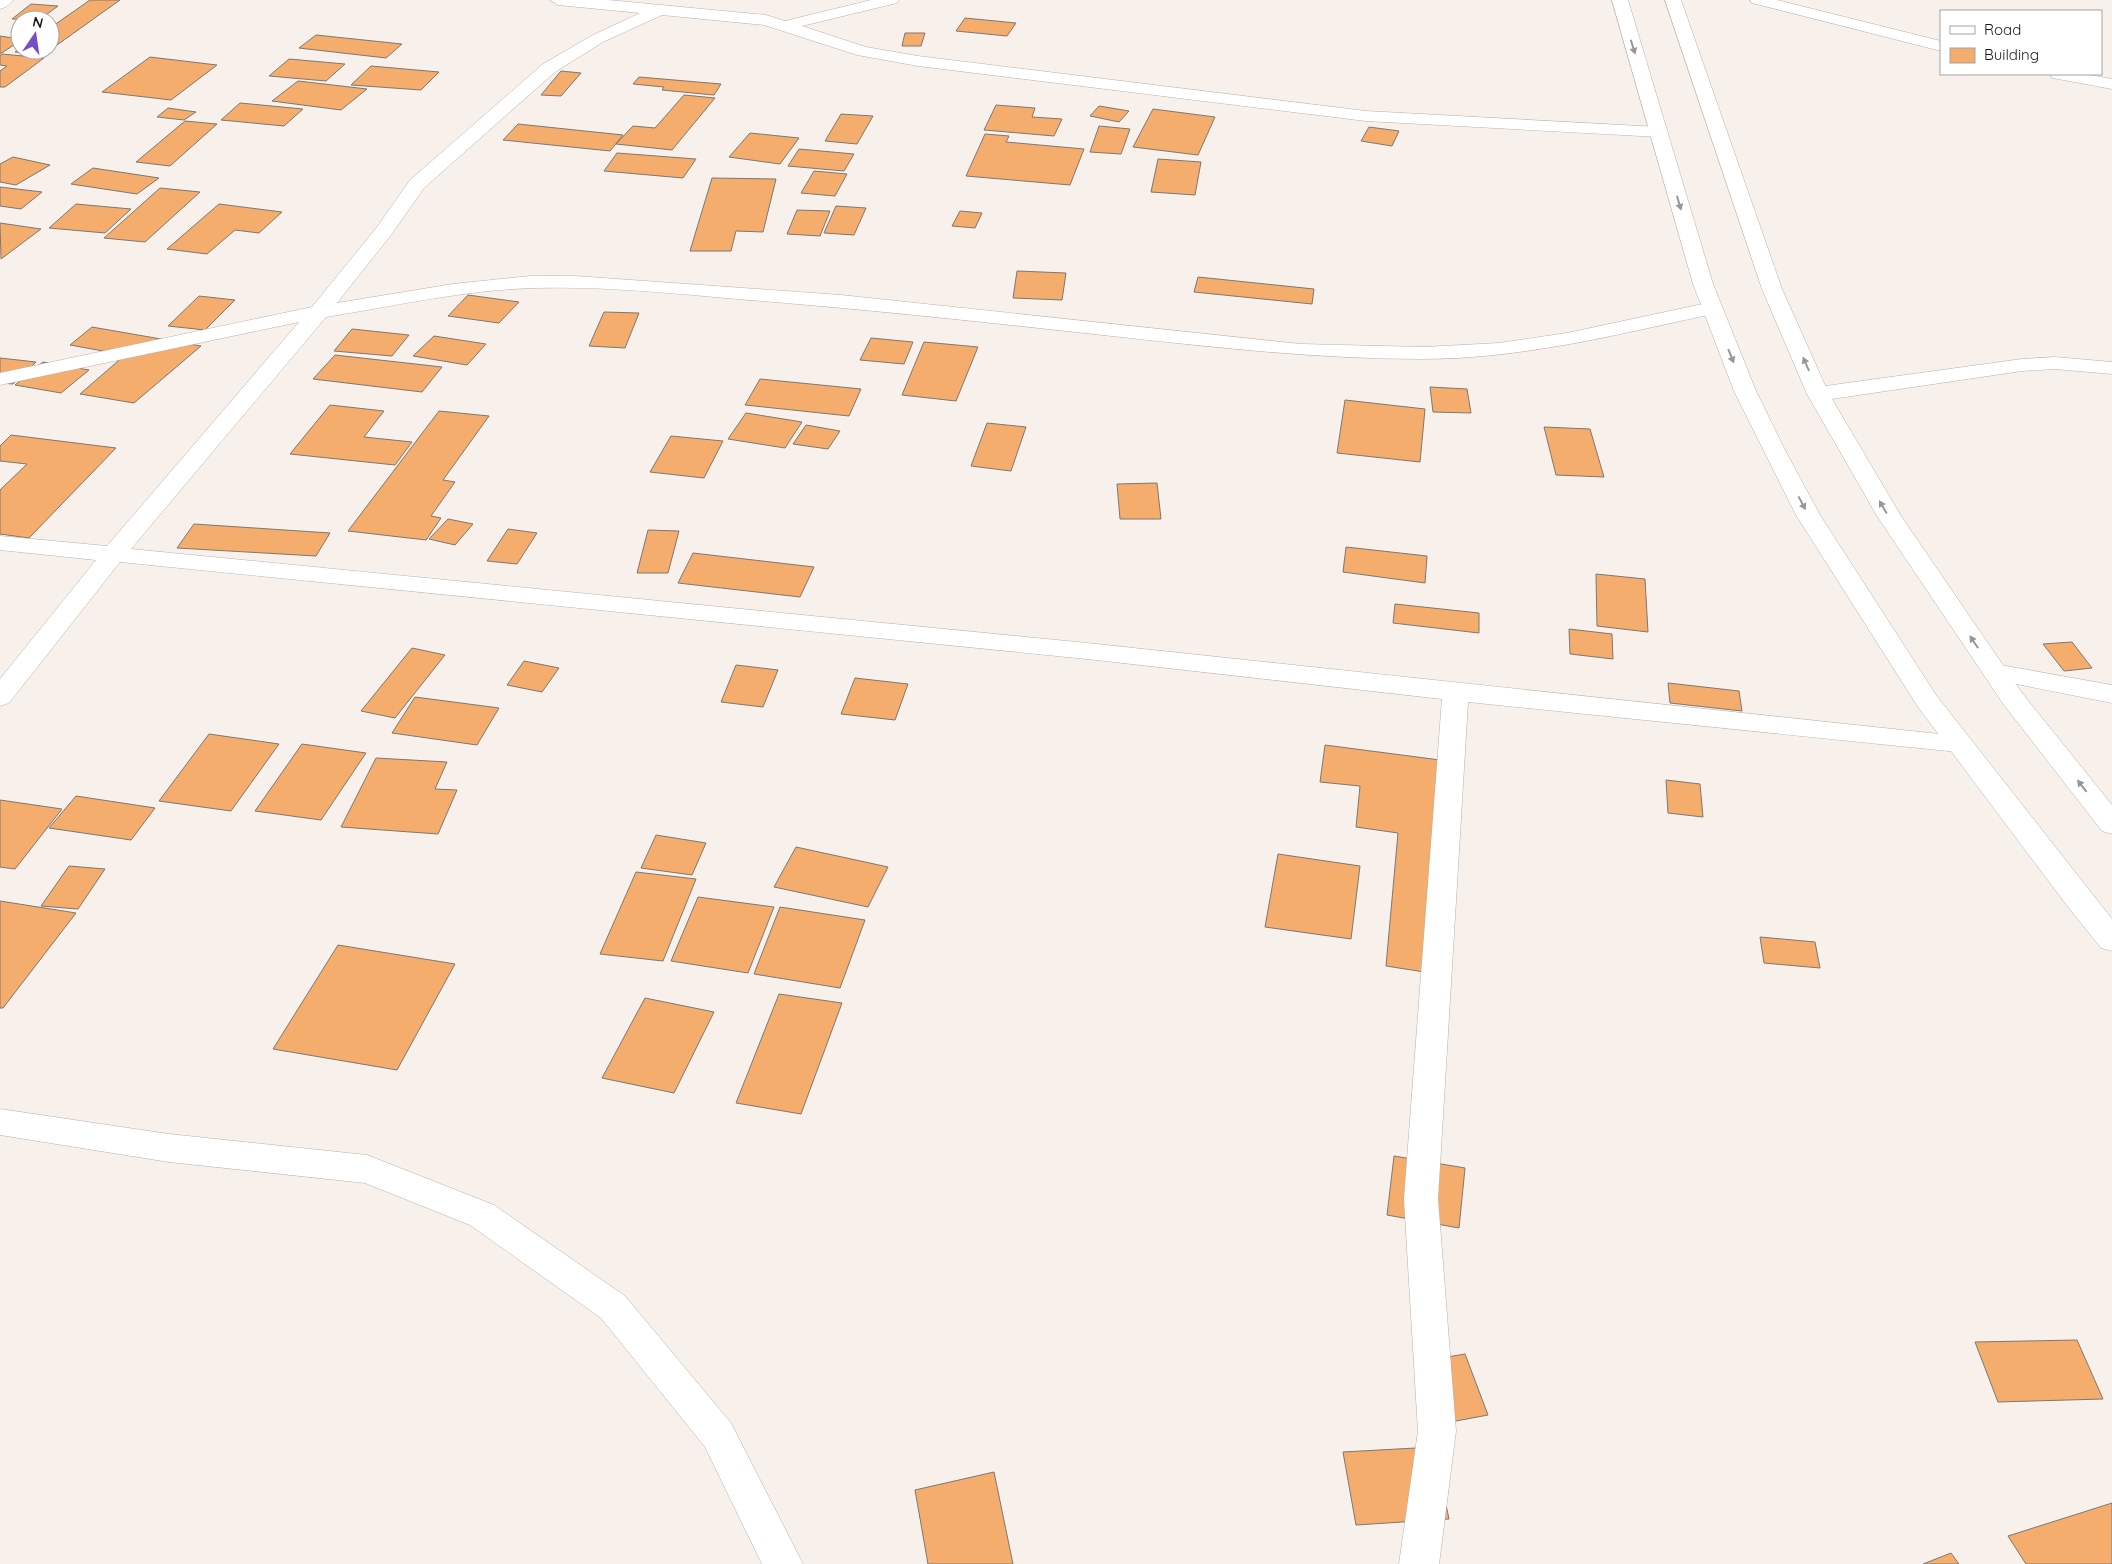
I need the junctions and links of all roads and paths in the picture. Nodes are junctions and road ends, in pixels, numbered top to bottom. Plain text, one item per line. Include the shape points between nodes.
1 (6, 0) edge
2 (558, 0) edge
3 (891, 0) edge
4 (1620, 0) edge
5 (1673, 0) edge
6 (1758, 0) edge
7 (0, 4) edge
8 (660, 9) junction
9 (787, 25) junction
10 (1940, 46) edge
11 (2063, 75) edge
12 (2112, 84) edge
13 (1658, 132) junction
14 (1712, 308) junction
15 (318, 312) junction
16 (2112, 368) edge
17 (0, 379) edge
18 (1818, 394) junction
19 (0, 542) edge
20 (113, 555) junction
21 (1994, 672) junction
22 (1456, 692) junction
23 (2112, 694) edge
24 (0, 697) edge
25 (1958, 743) junction
26 (2112, 824) edge
27 (2112, 940) edge
28 (0, 1122) edge
29 (783, 1564) edge
30 (1419, 1564) edge

1 - 7 street
2 - 8 street
3 - 9 street
4 -> 13 street
18 -> 5 street via 1772,289
6 - 10 street
8 - 9 street via 748,16
8 - 15 street via 597,39 549,68 466,138 417,184 384,231
9 - 13 street via 862,51 918,61 1298,108 1366,116
11 - 12 street
13 -> 14 street
14 - 15 street via 1499,350 1424,354 1301,350 841,301 576,282 530,282 463,289
14 -> 25 street via 1745,390 1808,515 1927,701
15 - 17 street
15 - 20 street
16 - 18 street via 2055,363 2022,365
21 -> 18 street via 1889,516
19 - 20 street
20 - 22 street via 1087,651
20 - 24 street
21 - 23 street
26 -> 21 street
22 - 25 street
22 - 30 street via 1421,1199 1437,1431
25 - 27 street
28 - 29 street via 169,1148 367,1169 482,1215 613,1307 718,1435

